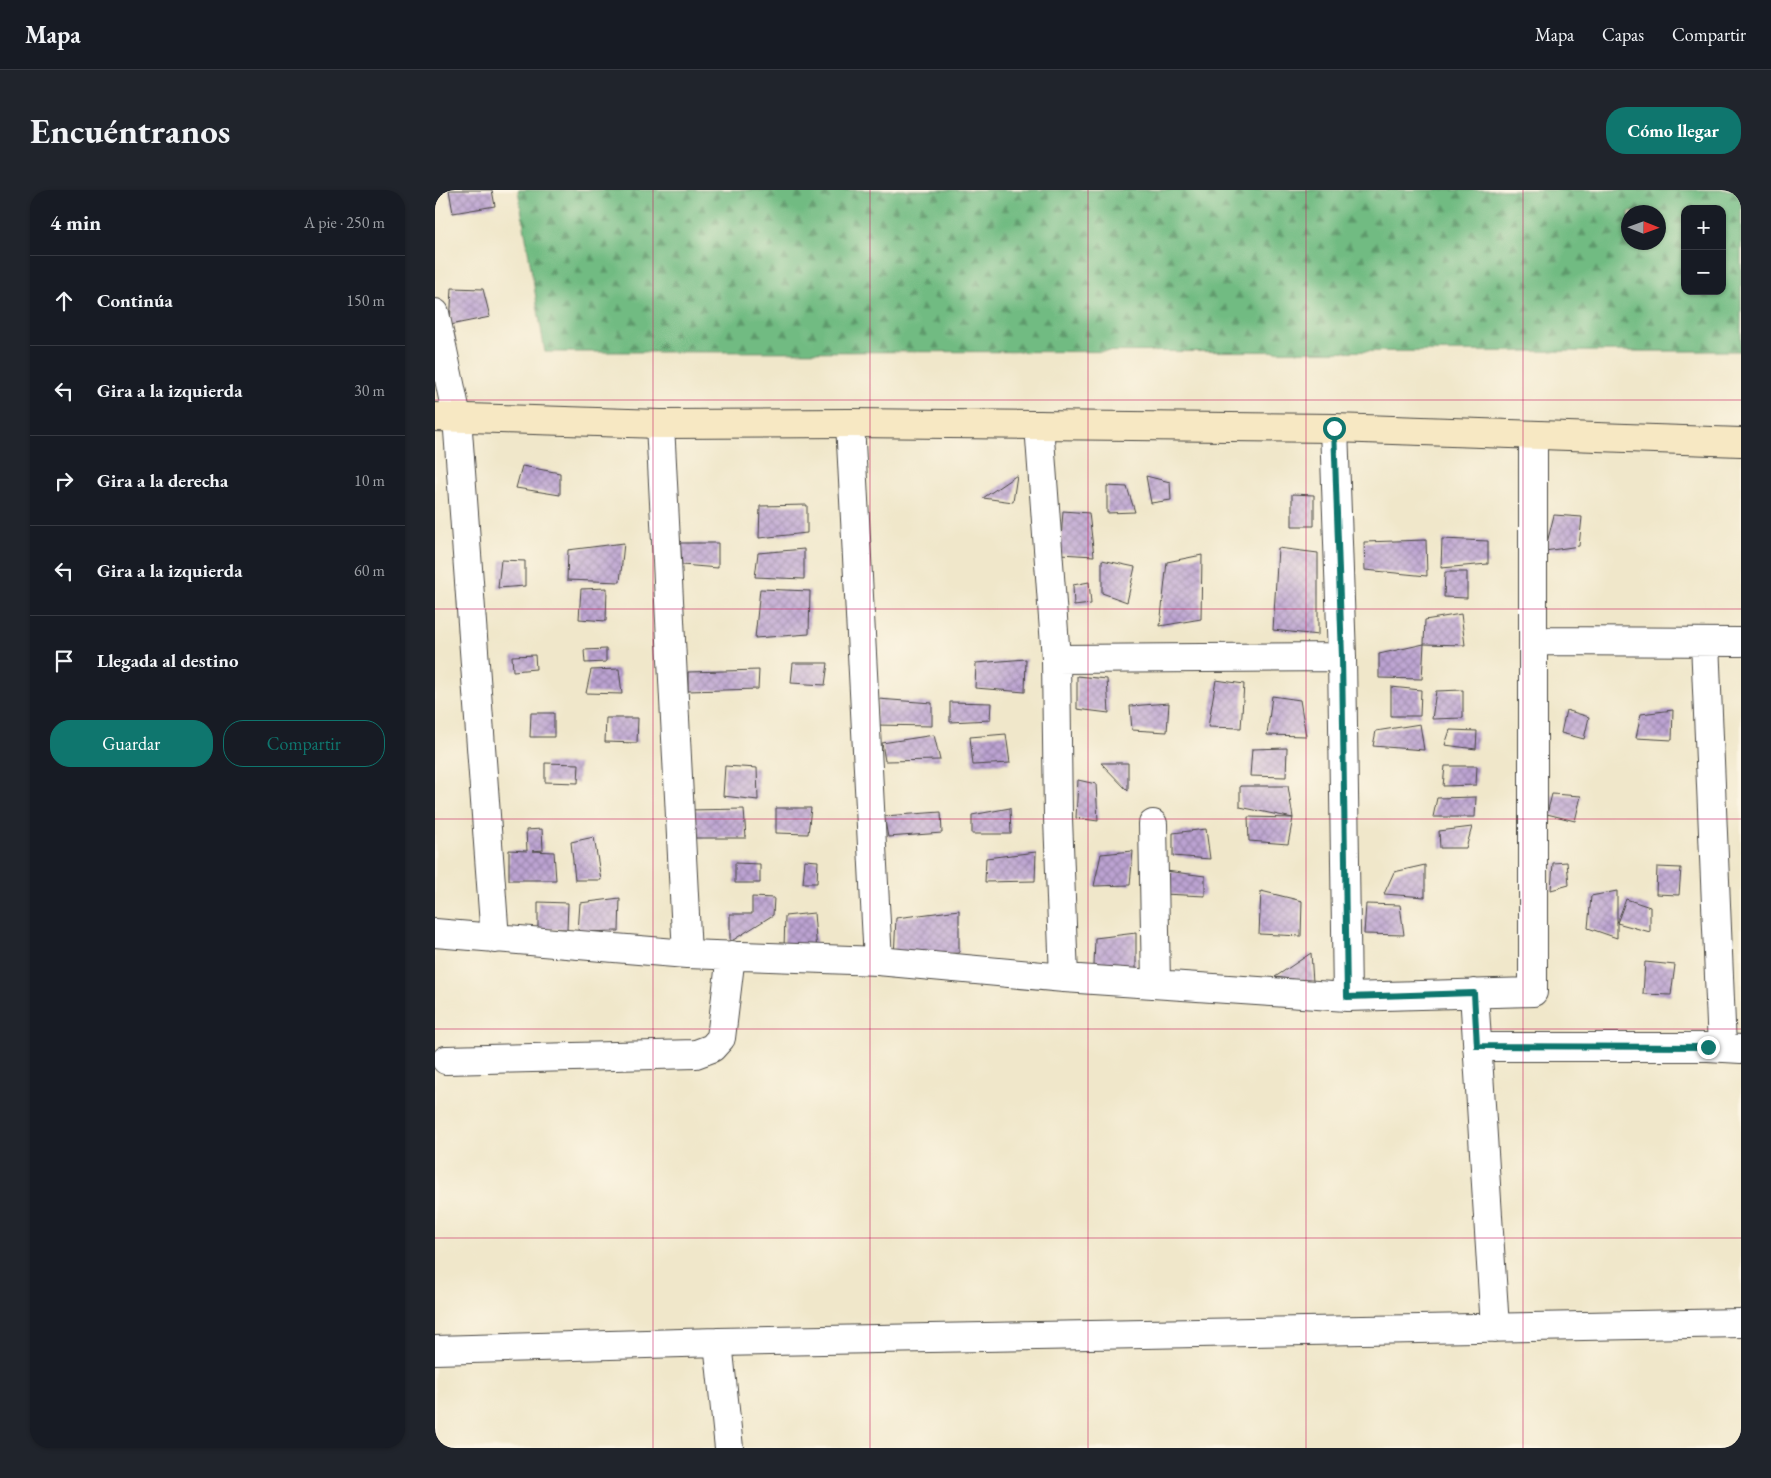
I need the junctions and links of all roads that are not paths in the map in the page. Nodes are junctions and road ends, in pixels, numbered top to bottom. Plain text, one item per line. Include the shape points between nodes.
1 (435, 313) edge
2 (446, 417) edge
3 (850, 423) junction
4 (660, 424) junction
5 (1039, 425) junction
6 (1334, 428) junction
7 (1533, 436) junction
8 (1741, 442) edge
9 (1533, 641) junction
10 (1705, 642) junction
11 (1741, 642) edge
12 (1342, 657) junction
13 (1056, 658) junction
14 (1153, 824) dead end
15 (435, 933) edge
16 (495, 939) junction
17 (687, 954) junction
18 (731, 955) junction
19 (878, 961) junction
20 (1064, 978) junction
21 (1156, 984) junction
22 (1474, 993) junction
23 (1347, 997) junction
24 (1477, 1046) junction
25 (1731, 1048) edge
26 (446, 1060) dead end
27 (1741, 1323) edge
28 (1495, 1328) junction
29 (718, 1342) junction
30 (435, 1350) edge
31 (729, 1448) edge

1 - 2 street
2 - 4 street
2 - 16 street
3 - 4 street
3 - 5 street
3 - 19 street
4 - 17 street
5 - 6 street
5 - 13 street
6 - 7 street
6 - 12 street
7 - 8 street
7 - 9 street
9 - 10 street
9 - 22 street via 1533,992
10 - 11 street
10 - 25 street
12 - 13 street
12 - 23 street
13 - 20 street
14 - 21 street
15 - 16 street
16 - 17 street
17 - 18 street
18 - 19 street
18 - 26 street via 721,1038 712,1048 696,1054
19 - 20 street
20 - 21 street
21 - 23 street
22 - 23 street
22 - 24 street
24 - 25 street
24 - 28 street
27 - 28 street
28 - 29 street
29 - 30 street
29 - 31 street

